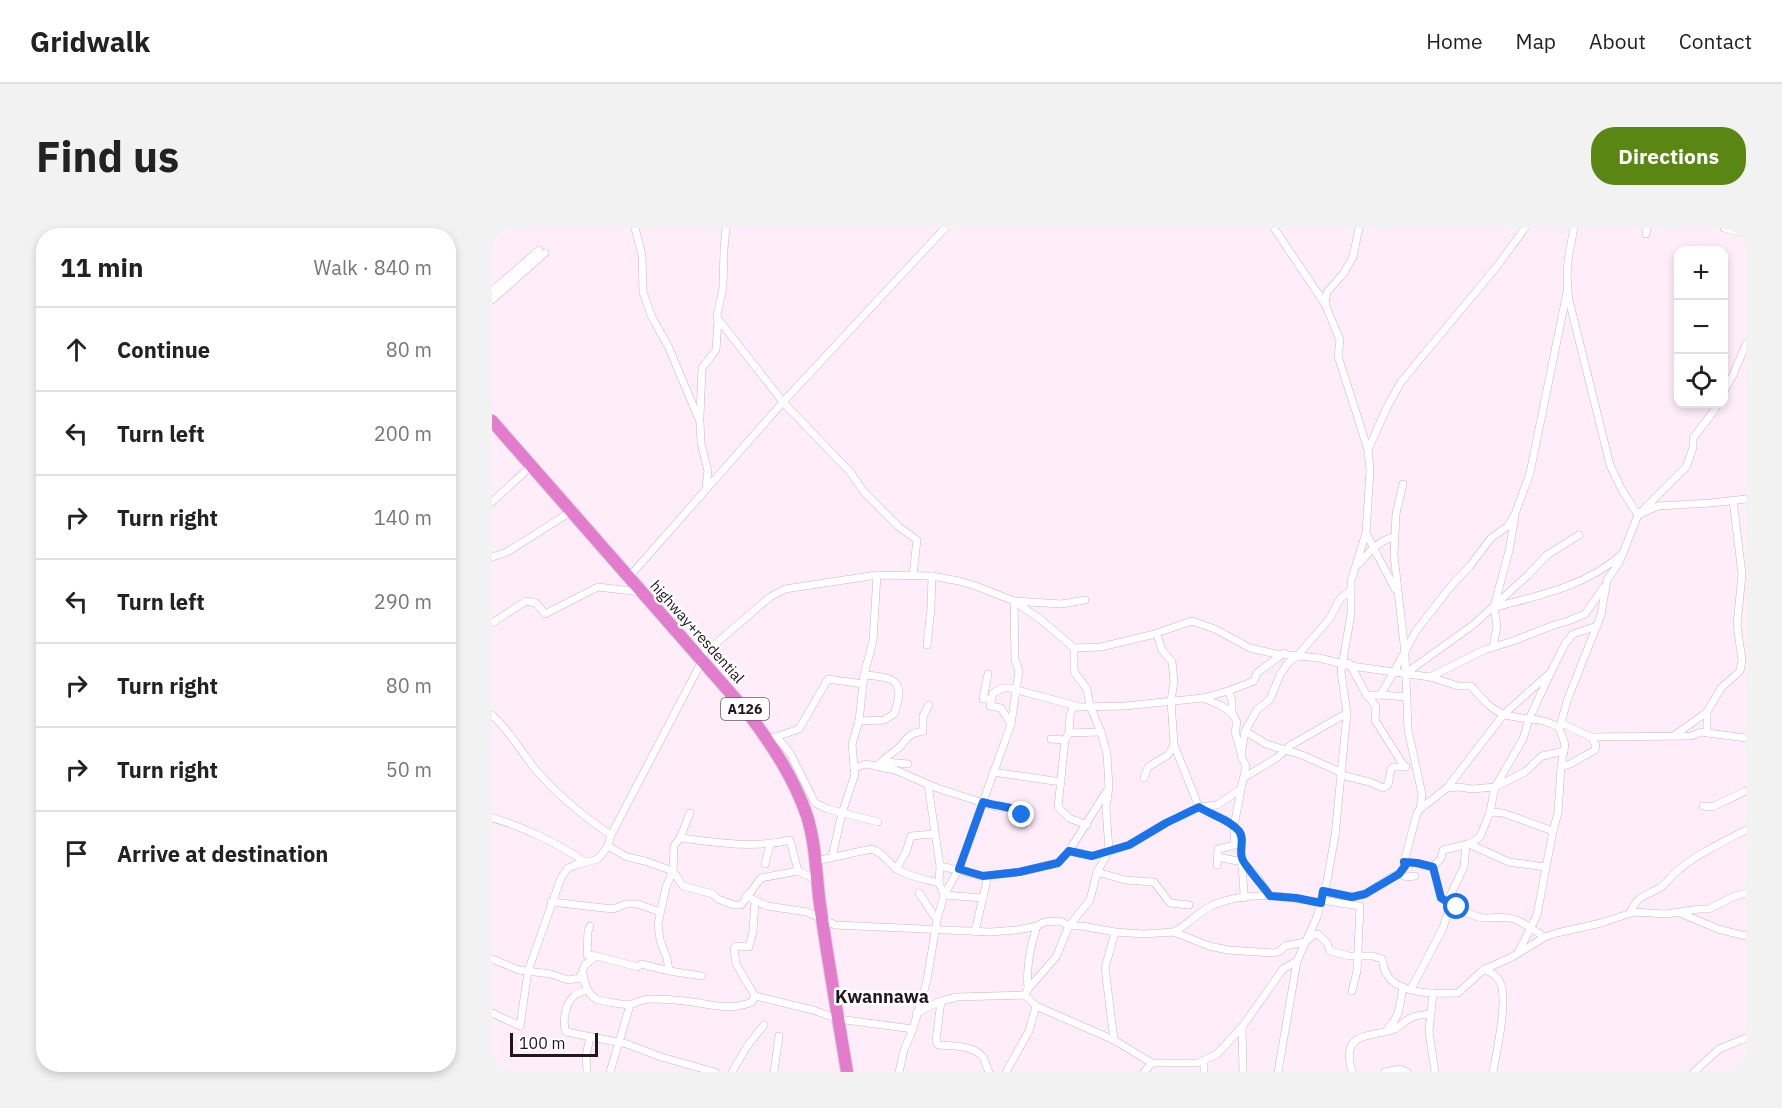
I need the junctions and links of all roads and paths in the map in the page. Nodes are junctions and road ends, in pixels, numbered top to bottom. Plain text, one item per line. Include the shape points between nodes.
1 (635, 228) edge
2 (726, 228) edge
3 (1274, 228) edge
4 (1359, 228) edge
5 (1525, 228) edge
6 (1575, 228) edge
7 (1725, 228) edge
8 (943, 229) edge
9 (1746, 233) edge
10 (1568, 287) junction
11 (492, 291) edge
12 (492, 300) edge
13 (1325, 304) junction
14 (718, 319) junction
15 (1746, 344) edge
16 (1728, 384) edge
17 (783, 402) junction
18 (1715, 408) edge
19 (492, 421) edge
20 (700, 422) junction
21 (1368, 450) junction
22 (531, 466) junction
23 (1403, 484) dead end
24 (706, 490) junction
25 (1746, 499) edge
26 (1734, 500) junction
27 (492, 502) edge
28 (572, 511) junction
29 (1515, 514) junction
30 (1638, 515) junction
31 (1366, 533) junction
32 (1579, 535) dead end
33 (1394, 537) junction
34 (1373, 548) junction
35 (1623, 554) junction
36 (492, 557) edge
37 (1356, 567) junction
38 (913, 574) junction
39 (877, 575) junction
40 (932, 576) junction
41 (629, 577) junction
42 (1606, 585) junction
43 (1350, 590) junction
44 (641, 592) junction
45 (1398, 594) junction
46 (1085, 600) dead end
47 (1014, 601) junction
48 (1494, 607) junction
49 (492, 623) edge
50 (1597, 626) junction
51 (1157, 633) junction
52 (927, 645) dead end
53 (1493, 647) junction
54 (1074, 648) junction
55 (1345, 649) junction
56 (1284, 653) junction
57 (1405, 653) junction
58 (1298, 655) junction
59 (701, 659) junction
60 (1342, 663) junction
61 (1351, 666) junction
62 (1394, 672) junction
63 (1551, 672) junction
64 (1406, 673) junction
65 (988, 674) dead end
66 (864, 675) junction
67 (1430, 677) junction
68 (863, 684) junction
69 (1016, 689) junction
70 (1228, 692) junction
71 (1380, 695) junction
72 (1367, 696) junction
73 (1407, 697) junction
74 (1203, 698) junction
75 (990, 699) junction
76 (1172, 701) junction
77 (929, 705) dead end
78 (1074, 705) junction
79 (1090, 706) junction
80 (1707, 712) junction
81 (1232, 713) junction
82 (1347, 713) junction
83 (1504, 714) junction
84 (492, 715) edge
85 (1529, 719) junction
86 (859, 721) junction
87 (1011, 724) junction
88 (1560, 725) junction
89 (1245, 731) junction
90 (1101, 732) junction
91 (1707, 733) junction
92 (1674, 735) junction
93 (1067, 736) junction
94 (1592, 737) junction
95 (1746, 738) edge
96 (771, 739) junction
97 (1051, 739) dead end
98 (1174, 745) junction
99 (1286, 750) junction
100 (1564, 751) junction
101 (1241, 756) junction
102 (908, 764) dead end
103 (1404, 766) junction
104 (881, 767) junction
105 (1415, 767) junction
106 (1561, 767) junction
107 (854, 768) junction
108 (993, 772) junction
109 (1341, 775) junction
110 (1245, 777) junction
111 (1144, 778) dead end
112 (1061, 782) junction
113 (928, 785) junction
114 (1109, 787) junction
115 (1495, 787) junction
116 (1447, 788) junction
117 (1241, 789) junction
118 (1746, 791) edge
119 (983, 802) junction
120 (1702, 806) dead end
121 (1199, 807) junction
122 (1420, 809) junction
123 (1490, 812) junction
124 (690, 813) dead end
125 (843, 813) junction
126 (492, 818) edge
127 (878, 822) dead end
128 (1023, 825) dead end
129 (1087, 825) junction
130 (1232, 827) junction
131 (1746, 830) edge
132 (1553, 831) junction
133 (934, 834) junction
134 (611, 835) junction
135 (680, 838) junction
136 (1467, 844) junction
137 (770, 845) junction
138 (608, 846) junction
139 (1069, 851) junction
140 (1108, 851) junction
141 (618, 853) junction
142 (832, 857) junction
143 (1217, 857) junction
144 (598, 859) junction
145 (816, 861) junction
146 (585, 862) junction
147 (1243, 862) junction
148 (1404, 862) junction
149 (765, 864) dead end
150 (1217, 865) dead end
151 (940, 866) junction
152 (1433, 867) junction
153 (1545, 867) junction
154 (896, 868) junction
155 (959, 869) junction
156 (798, 871) junction
157 (673, 872) junction
158 (1097, 872) junction
159 (1399, 874) junction
160 (987, 876) junction
161 (1415, 876) dead end
162 (817, 880) junction
163 (939, 883) junction
164 (1323, 891) junction
165 (919, 893) dead end
166 (1746, 893) edge
167 (944, 895) junction
168 (746, 896) junction
169 (1270, 896) junction
170 (983, 898) junction
171 (1244, 898) junction
172 (551, 902) junction
173 (755, 902) junction
174 (1321, 902) junction
175 (1449, 903) junction
176 (1189, 905) dead end
177 (660, 912) junction
178 (1630, 913) junction
179 (1680, 913) junction
180 (822, 919) junction
181 (937, 920) junction
182 (590, 926) dead end
183 (1037, 926) junction
184 (1068, 926) junction
185 (936, 929) junction
186 (1531, 929) junction
187 (975, 931) junction
188 (1115, 932) junction
189 (1174, 932) junction
190 (1746, 936) edge
191 (1545, 937) junction
192 (1305, 942) junction
193 (1518, 953) junction
194 (596, 956) junction
195 (1357, 956) junction
196 (492, 959) edge
197 (1297, 961) junction
198 (1483, 970) junction
199 (528, 971) junction
200 (669, 971) junction
201 (583, 974) junction
202 (702, 976) dead end
203 (568, 980) junction
204 (1406, 988) junction
205 (588, 990) junction
206 (1352, 991) dead end
207 (1026, 992) junction
208 (576, 993) junction
209 (1433, 993) junction
210 (755, 996) junction
211 (941, 1001) junction
212 (630, 1005) junction
213 (1036, 1006) junction
214 (492, 1013) edge
215 (916, 1013) junction
216 (1429, 1014) junction
217 (838, 1019) junction
218 (764, 1025) dead end
219 (1242, 1027) junction
220 (912, 1029) junction
221 (1386, 1030) junction
222 (779, 1036) dead end
223 (590, 1038) junction
224 (1746, 1038) edge
225 (1114, 1040) junction
226 (618, 1041) junction
227 (1204, 1061) junction
228 (1152, 1063) junction
229 (587, 1072) edge
230 (610, 1072) edge
231 (715, 1072) edge
232 (732, 1072) edge
233 (774, 1072) edge
234 (847, 1072) edge
235 (899, 1072) edge
236 (989, 1072) edge
237 (1006, 1072) edge
238 (1144, 1072) edge
239 (1204, 1072) edge
240 (1244, 1072) edge
241 (1278, 1072) edge
242 (1352, 1072) edge
243 (1385, 1072) edge
244 (1407, 1072) edge
245 (1435, 1072) edge
246 (1492, 1072) edge
247 (1694, 1072) edge

1 - 20 street via 642,255 643,292
2 - 14 street
3 - 13 street
4 - 13 street via 1353,256 1327,292
5 - 21 street via 1401,382
6 - 10 street via 1567,261
7 - 9 street
8 - 17 street
10 - 29 street via 1530,473
10 - 30 street via 1610,465
11 - 12 street via 542,252
13 - 21 street via 1340,339 1338,356
14 - 17 street
14 - 20 street via 716,350 702,368
15 - 16 street
17 - 24 street
17 - 38 street via 851,473 864,492 917,540
18 - 30 street via 1693,438 1686,467
19 - 22 highway, highway+resdential / A126
20 - 24 street via 708,471
21 - 31 street
22 - 27 street
22 - 28 highway, highway+resdential / A126
23 - 33 street
24 - 41 street
25 - 26 street
26 - 30 street via 1658,506
26 - 80 street via 1742,574 1737,625 1742,660 1740,671 1721,688
28 - 36 street via 507,552
28 - 41 highway, highway+resdential / A126
29 - 48 street
29 - 57 street via 1451,586 1416,631
30 - 35 street
31 - 34 street
31 - 37 street
32 - 48 street via 1547,555
33 - 34 street
33 - 45 street
34 - 37 street
34 - 45 street
35 - 42 street
35 - 48 street via 1581,582
37 - 43 street
38 - 39 street
38 - 40 street
39 - 59 street via 785,589 770,597
39 - 66 street via 873,641
40 - 47 street via 959,581
40 - 52 street
41 - 44 highway, highway+resdential / A126
42 - 50 street
42 - 53 street via 1585,614
43 - 55 street via 1351,614
43 - 58 street
44 - 49 street via 598,587 545,614 536,603 526,601
44 - 59 highway, highway+resdential / A126
45 - 57 street
46 - 47 street via 1061,604
47 - 54 street
47 - 69 street
48 - 53 street via 1497,626
48 - 64 street
50 - 63 street via 1573,634
50 - 88 street
51 - 54 street via 1101,647
51 - 56 street via 1192,621 1250,648
51 - 76 street via 1162,650 1172,662
53 - 67 street
54 - 79 street via 1074,672 1087,689
55 - 60 street
55 - 61 street
56 - 58 street
56 - 70 street via 1257,673 1254,681
57 - 62 street
57 - 64 street
58 - 60 street
58 - 89 street via 1288,663 1270,699 1257,710
59 - 96 highway, highway+resdential / A126
59 - 134 street
60 - 61 street
60 - 82 street
61 - 62 street
61 - 72 street
62 - 64 street
62 - 71 street
63 - 83 street
63 - 85 street
64 - 67 street
64 - 73 street
65 - 75 street via 983,699
66 - 68 street
66 - 86 street via 894,680 899,693 894,714 884,720
67 - 83 street via 1471,686 1492,708
68 - 86 street
68 - 96 street via 828,679 799,729
69 - 75 street via 1003,688
69 - 78 street
69 - 87 street
70 - 74 street
70 - 81 street
71 - 72 street
71 - 73 street
72 - 103 street via 1376,706 1375,720
73 - 105 street
74 - 76 street
74 - 81 street
75 - 87 street via 990,706 1001,708
76 - 79 street
76 - 98 street
77 - 104 street via 923,716 923,731 904,739
78 - 79 street
78 - 93 street
79 - 90 street
80 - 91 street
80 - 92 street
81 - 101 street via 1237,722 1235,732
82 - 99 street
82 - 109 street
83 - 85 street
83 - 116 street
84 - 134 street via 559,795
85 - 88 street
85 - 115 street via 1523,739
86 - 107 street via 852,744
87 - 108 street
88 - 94 street
88 - 100 street
89 - 99 street
89 - 101 street
90 - 93 street
90 - 114 street
91 - 92 street
91 - 95 street
92 - 94 street
93 - 97 street
93 - 112 street
94 - 106 street via 1595,750
96 - 125 street via 782,743 790,753 814,802
96 - 145 highway, highway+resdential / A126 via 800,798 814,840
98 - 111 street via 1168,755 1148,767
98 - 121 street
99 - 109 street
99 - 110 street
100 - 106 street
100 - 115 street via 1542,756 1525,772
101 - 110 street via 1246,766
102 - 104 street via 886,762
103 - 105 street
103 - 109 street via 1391,769 1388,785 1383,788
104 - 107 street via 866,764
104 - 113 street
105 - 122 street via 1422,794
106 - 132 street
107 - 125 street
108 - 112 street
108 - 119 street
109 - 164 street via 1334,847
110 - 117 street
112 - 129 street via 1058,807 1068,818
113 - 119 street
113 - 133 street
114 - 129 street
114 - 140 street
115 - 116 street
115 - 123 street
116 - 122 street
117 - 121 street via 1217,805
117 - 130 street
118 - 120 street via 1712,807
119 - 128 street via 1020,811
119 - 155 street
121 - 130 street
121 - 140 street via 1129,845
122 - 148 street
123 - 132 street
123 - 136 street via 1480,837
124 - 135 street
125 - 127 street
125 - 142 street
126 - 146 street via 519,826
129 - 139 street
130 - 143 street via 1235,845 1218,849
130 - 147 street via 1239,831 1243,841
131 - 178 street via 1675,872 1662,887 1634,902
132 - 153 street
133 - 151 street
133 - 154 street via 911,836
134 - 138 street
135 - 137 street
135 - 157 street via 674,846
136 - 152 street via 1443,850
136 - 153 street via 1509,862
136 - 175 street via 1464,867
137 - 149 street
137 - 156 street via 790,840
138 - 141 street
138 - 144 street
139 - 140 street via 1092,856
139 - 160 street via 1058,863
140 - 158 street
141 - 144 street
141 - 157 street
142 - 145 street
142 - 154 street via 870,849 879,851
143 - 147 street
143 - 150 street
144 - 146 street
145 - 162 highway, highway+resdential / A126
146 - 172 street via 568,868
147 - 169 street
147 - 171 street
148 - 152 street
148 - 159 street
151 - 155 street
151 - 163 street
152 - 175 street via 1441,898
153 - 186 street
154 - 163 street
155 - 160 street
155 - 167 street
156 - 162 street
156 - 168 street via 761,878
157 - 168 street via 683,886 718,899 741,905
157 - 177 street
158 - 176 street via 1125,880 1154,882 1170,903
158 - 184 street via 1090,900
159 - 161 street
159 - 164 street via 1365,894 1352,897
160 - 170 street
162 - 180 highway, highway+resdential / A126
163 - 167 street
164 - 174 street
165 - 181 street
166 - 179 street via 1709,909
167 - 170 street
167 - 181 street
168 - 173 street
169 - 171 street
169 - 174 street
170 - 187 street
171 - 189 street via 1214,905
172 - 177 street via 613,909 638,904
172 - 199 street
173 - 180 street via 807,912
173 - 210 street via 749,947 734,948 736,964
174 - 192 street
174 - 195 street via 1360,906
175 - 186 street via 1485,918 1496,916 1521,922
175 - 204 street via 1443,928
177 - 200 street via 660,940
178 - 179 street
178 - 191 street
179 - 190 street
180 - 185 street via 835,925
180 - 217 highway, highway+resdential / A126
181 - 185 street
182 - 194 street via 587,955
183 - 184 street via 1060,921
183 - 187 street
183 - 207 street
184 - 188 street
184 - 207 street via 1056,957
185 - 187 street
185 - 215 street via 927,980
186 - 191 street
186 - 193 street
188 - 189 street
188 - 225 street via 1105,968
189 - 192 street via 1228,950 1274,953
191 - 193 street
192 - 195 street via 1318,934 1330,951
192 - 197 street
193 - 198 street
194 - 200 street
194 - 201 street via 585,965
195 - 204 street via 1382,959 1390,978
195 - 206 street
196 - 199 street
197 - 219 street via 1283,969
197 - 241 street
198 - 209 street via 1458,993
198 - 246 street via 1496,976 1502,987
199 - 203 street
199 - 214 street via 520,1026
200 - 202 street
201 - 203 street
201 - 205 street
203 - 208 street
204 - 209 street
204 - 221 street via 1399,1012
205 - 208 street
205 - 212 street via 599,1000
207 - 211 street
207 - 213 street
208 - 223 street via 563,1024 566,1032
209 - 216 street
210 - 212 street via 752,1002 725,1007 654,999
210 - 217 street
211 - 215 street
211 - 236 street via 938,1045 975,1052 983,1057
212 - 226 street
213 - 225 street
213 - 237 street via 1029,1032
215 - 220 street
216 - 221 street
216 - 245 street
217 - 220 street
217 - 234 highway, highway+resdential / A126
218 - 232 street
219 - 227 street via 1217,1054
219 - 240 street
220 - 235 street
221 - 242 street via 1381,1034 1364,1034 1356,1040 1350,1056
222 - 233 street
223 - 226 street
223 - 229 street
224 - 247 street via 1719,1050
225 - 228 street
226 - 230 street
226 - 231 street
227 - 228 street
227 - 239 street
228 - 238 street
243 - 244 street

